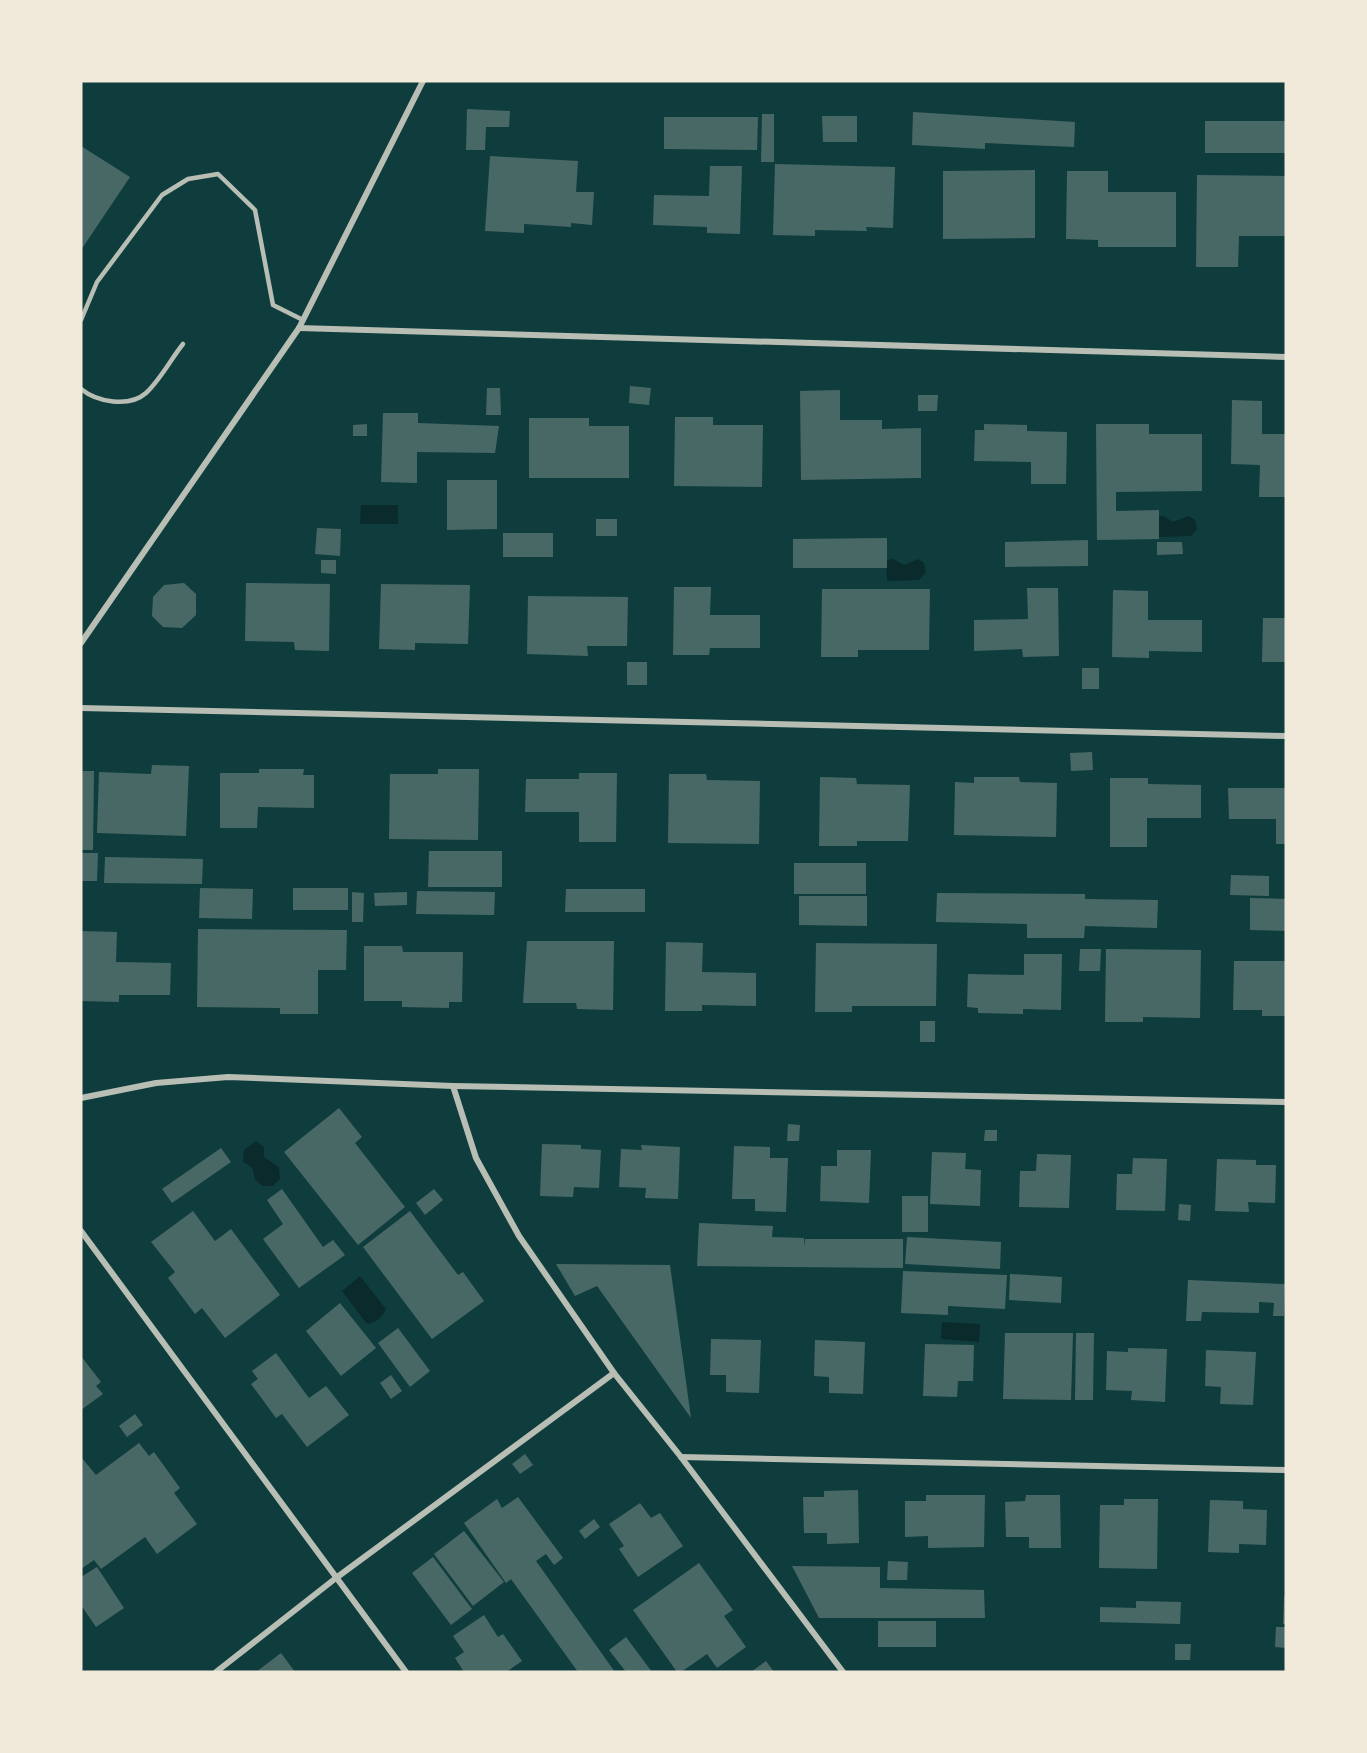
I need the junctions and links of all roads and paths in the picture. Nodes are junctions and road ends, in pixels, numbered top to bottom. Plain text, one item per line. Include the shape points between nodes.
1 (423, 81) edge
2 (81, 320) edge
3 (303, 320) junction
4 (299, 328) junction
5 (183, 344) dead end
6 (1286, 357) edge
7 (81, 389) edge
8 (81, 643) edge
9 (81, 708) edge
10 (1286, 736) edge
11 (453, 1086) junction
12 (81, 1098) edge
13 (1286, 1102) edge
14 (81, 1232) edge
15 (614, 1373) junction
16 (681, 1457) junction
17 (1286, 1470) edge
18 (336, 1578) junction
19 (216, 1672) edge
20 (406, 1672) edge
21 (843, 1672) edge

1 - 3 street
2 - 3 lane via 97,282 162,195 188,179 218,174 255,210 273,305
3 - 4 street
4 - 6 street
4 - 8 street
5 - 7 lane via 145,394 119,402 92,398
9 - 10 street
11 - 12 street via 228,1077 156,1083
11 - 13 street
11 - 15 street via 476,1158 492,1193
14 - 18 street
15 - 16 street
15 - 18 street
16 - 17 street
16 - 21 street
18 - 19 street
18 - 20 street

